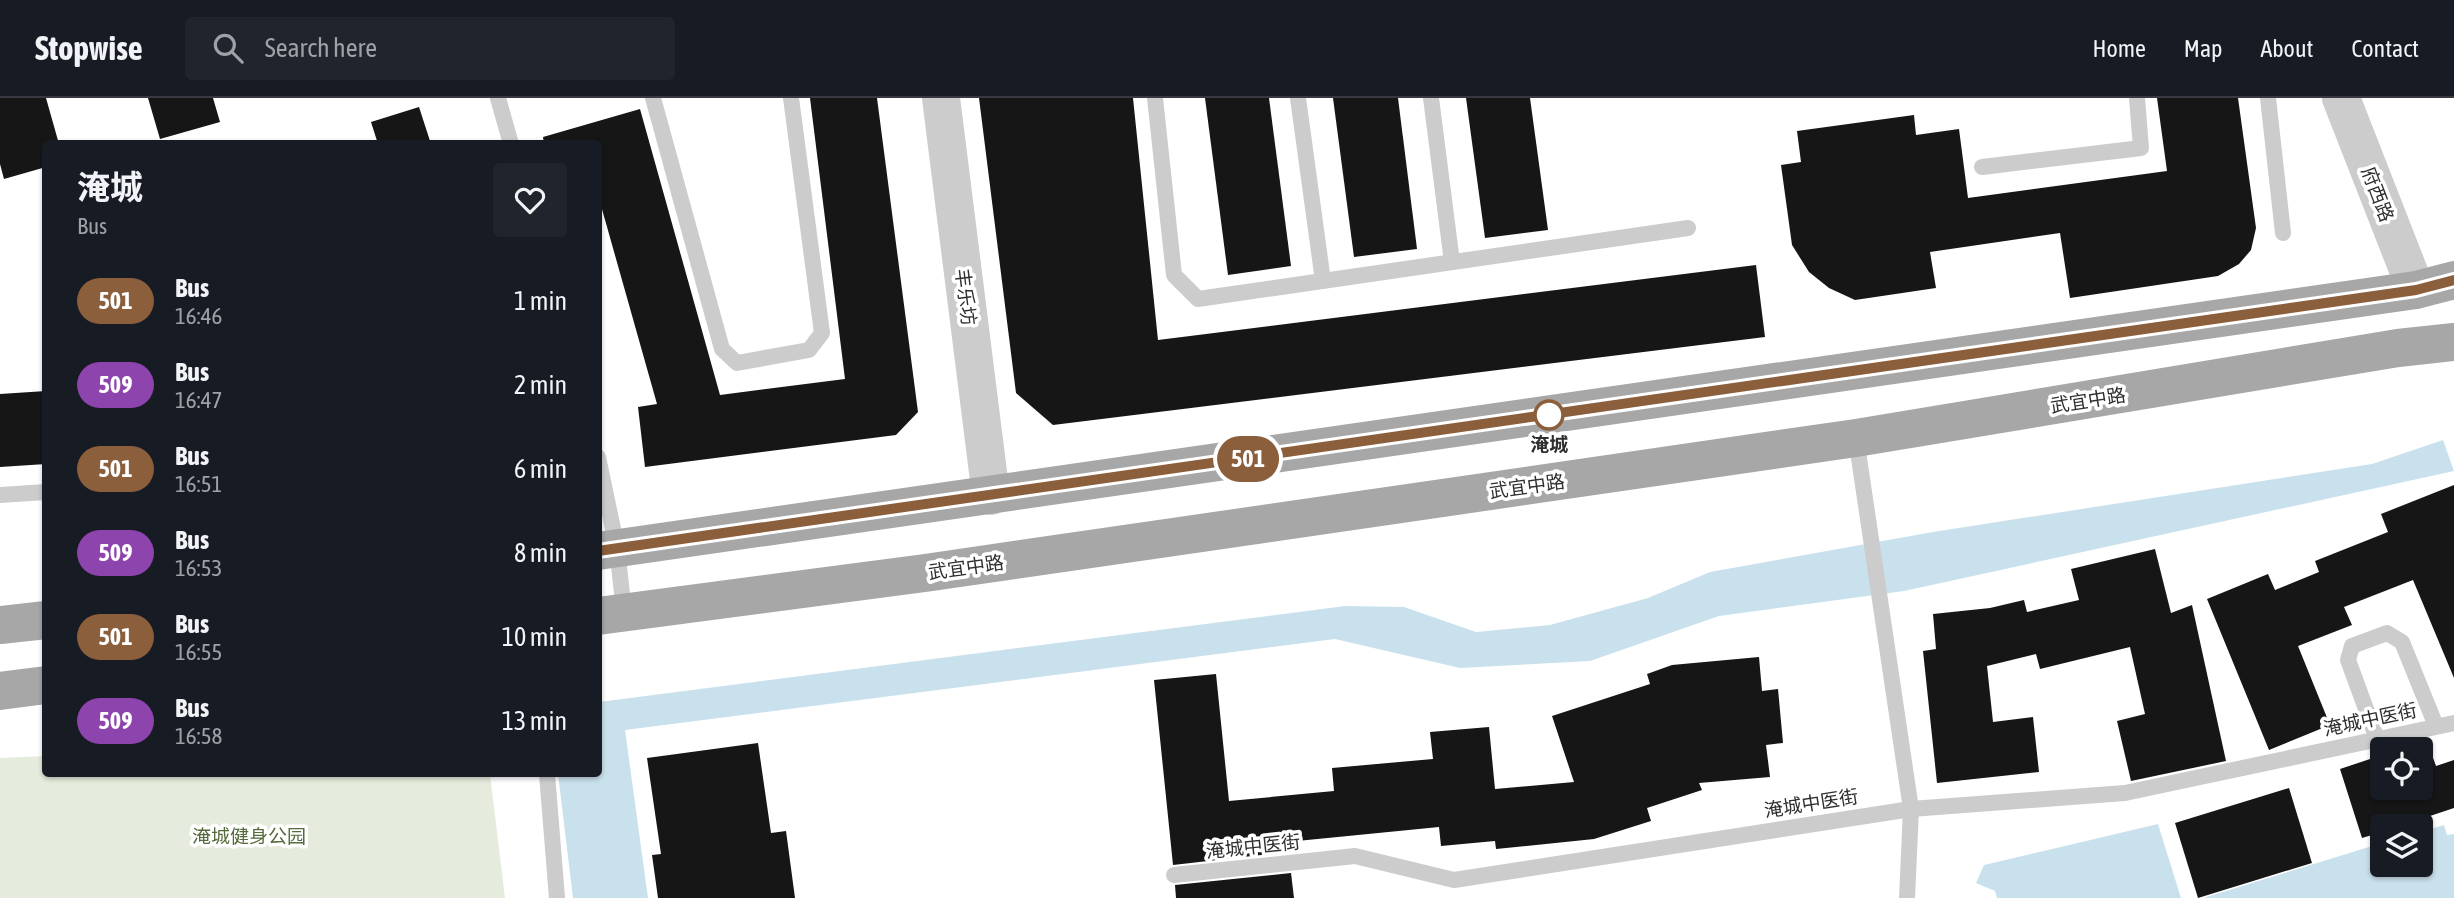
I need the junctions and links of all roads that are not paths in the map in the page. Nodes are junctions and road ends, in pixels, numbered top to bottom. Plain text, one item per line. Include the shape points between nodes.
1 (498, 98) edge
2 (653, 98) edge
3 (791, 98) edge
4 (941, 98) edge
5 (1155, 98) edge
6 (1298, 98) edge
7 (1431, 98) edge
8 (2137, 98) edge
9 (2268, 98) edge
10 (2341, 98) edge
11 (510, 140) edge
12 (1982, 167) dead end
13 (1688, 228) dead end
14 (2283, 233) dead end
15 (1452, 262) junction
16 (2454, 280) edge
17 (1322, 281) junction
18 (2416, 290) junction
19 (2454, 342) edge
20 (1856, 439) junction
21 (42, 492) edge
22 (0, 495) edge
23 (991, 496) junction
24 (602, 513) edge
25 (605, 555) edge
26 (611, 614) edge
27 (42, 620) edge
28 (0, 625) edge
29 (42, 686) edge
30 (0, 691) edge
31 (2454, 723) edge
32 (2436, 726) junction
33 (2376, 737) edge
34 (2386, 737) edge
35 (2370, 740) edge
36 (547, 777) edge
37 (1911, 809) junction
38 (1174, 875) dead end
39 (557, 898) edge
40 (1907, 898) edge

1 - 11 lane
2 - 3 lane via 722,349 737,363 808,350 822,333
4 - 23 street, 丰乐坊
5 - 17 lane via 1174,275 1198,299
6 - 17 lane
7 - 15 lane
8 - 12 lane via 2141,148
9 - 14 lane
10 - 18 street, 府西路
13 - 15 lane
15 - 17 lane
16 - 18 main road
18 - 23 main road
19 - 20 main road, 武宜中路
20 - 26 main road, 武宜中路
20 - 37 lane
21 - 22 lane
23 - 25 main road
24 - 25 lane
25 - 26 lane
27 - 28 main road
29 - 30 main road
31 - 32 lane, 淹城中医街
32 - 33 lane via 2402,642 2387,633 2352,646 2348,660
32 - 34 lane, 淹城中医街
35 - 37 lane, 淹城中医街 via 2125,793
36 - 39 lane
37 - 38 lane, 淹城中医街 via 1454,880 1356,856
37 - 40 lane

